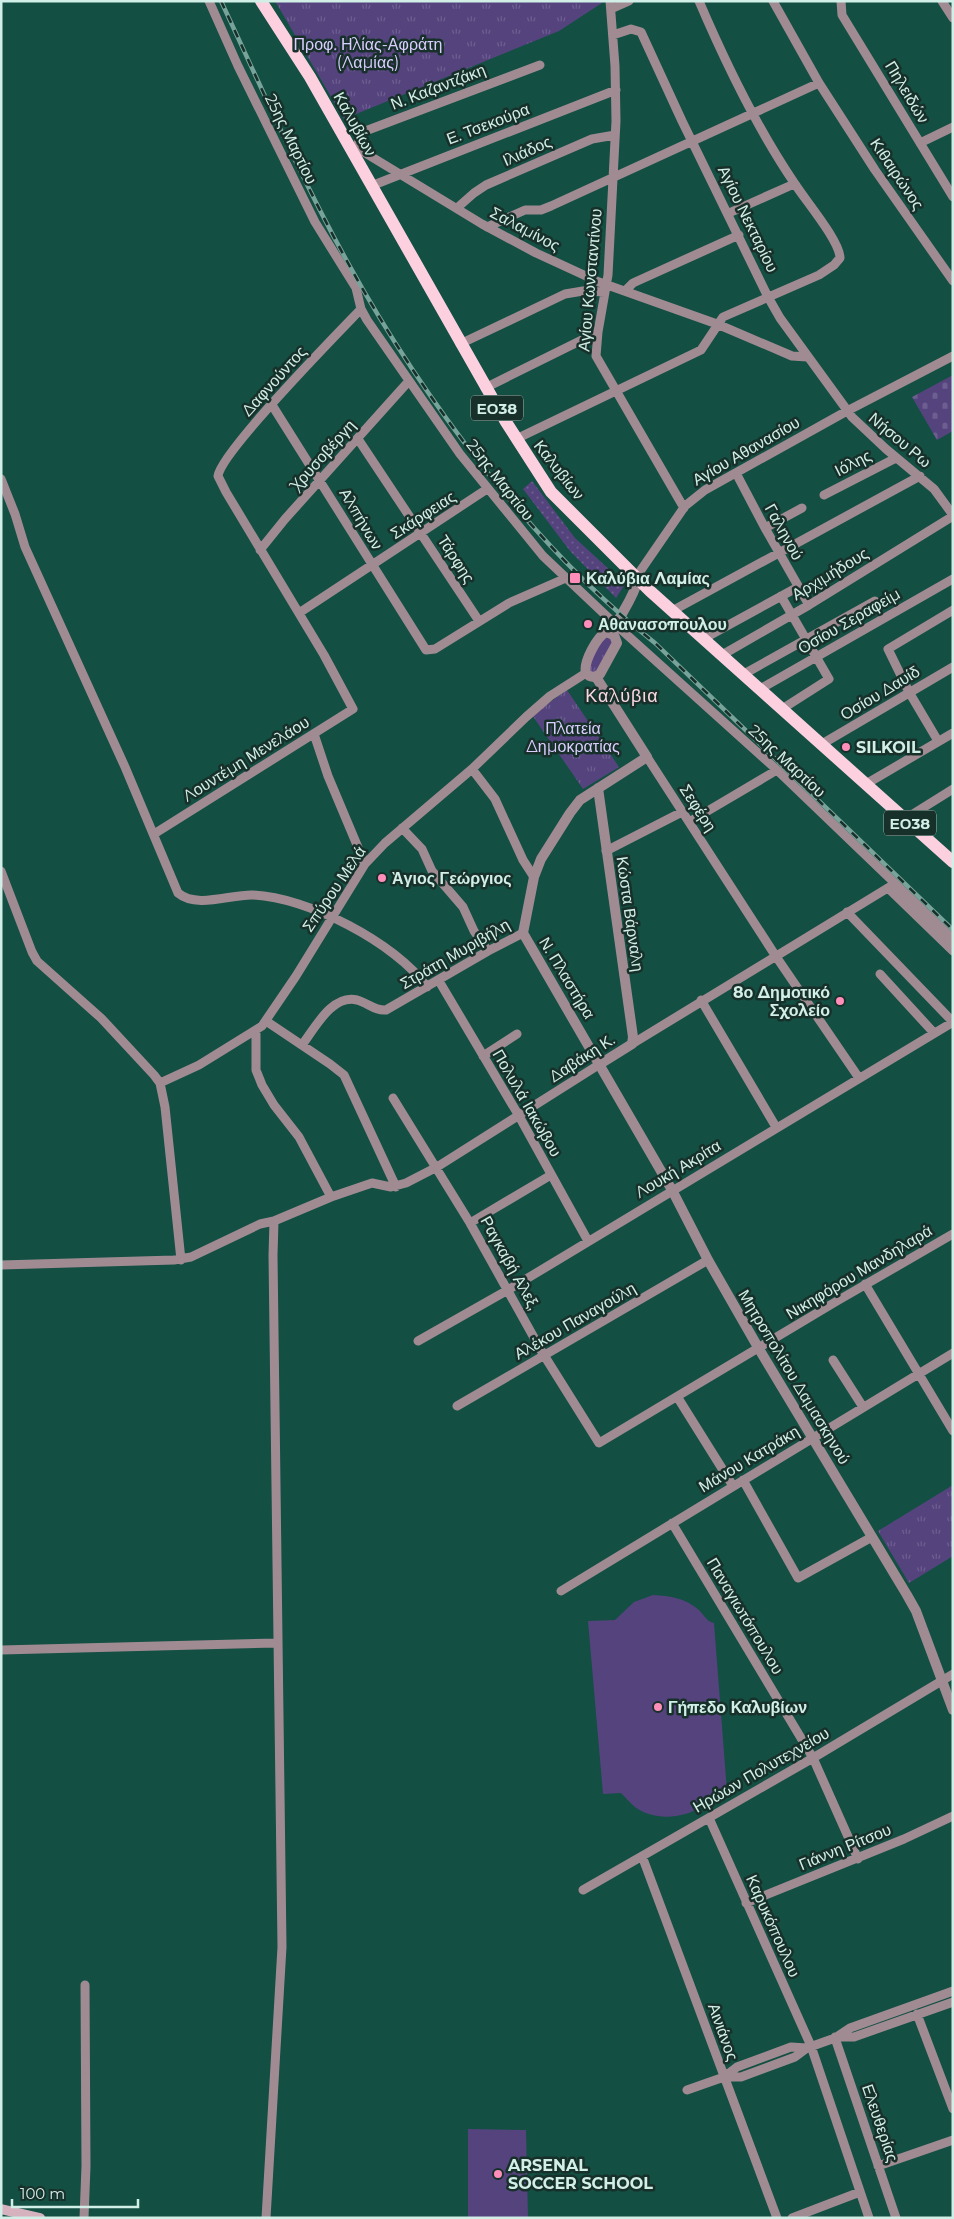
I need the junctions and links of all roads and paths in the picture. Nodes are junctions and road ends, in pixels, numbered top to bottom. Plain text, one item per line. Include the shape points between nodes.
1 (209, 1) edge
2 (261, 1) edge
3 (629, 1) edge
4 (699, 1) edge
5 (773, 1) edge
6 (841, 1) edge
7 (942, 1) edge
8 (611, 5) edge
9 (951, 12) edge
10 (614, 36) junction
11 (540, 65) dead end
12 (818, 83) junction
13 (616, 90) junction
14 (752, 113) junction
15 (953, 126) edge
16 (615, 135) junction
17 (693, 142) junction
18 (920, 143) junction
19 (354, 150) junction
20 (399, 174) junction
21 (614, 179) junction
22 (794, 184) junction
23 (371, 186) junction
24 (953, 197) edge
25 (457, 208) junction
26 (729, 213) junction
27 (487, 227) junction
28 (739, 235) junction
29 (953, 281) edge
30 (606, 288) junction
31 (625, 290) junction
32 (768, 297) junction
33 (361, 309) junction
34 (717, 324) junction
35 (598, 332) junction
36 (460, 344) junction
37 (953, 356) edge
38 (807, 357) junction
39 (408, 382) junction
40 (485, 388) junction
41 (616, 391) junction
42 (272, 405) junction
43 (847, 411) junction
44 (358, 439) junction
45 (516, 439) junction
46 (896, 458) junction
47 (736, 473) junction
48 (920, 476) junction
49 (1, 479) edge
50 (320, 481) junction
51 (487, 489) junction
52 (824, 495) dead end
53 (684, 508) junction
54 (802, 508) dead end
55 (953, 516) edge
56 (764, 528) junction
57 (422, 534) junction
58 (260, 550) junction
59 (778, 553) junction
60 (372, 567) junction
61 (566, 578) junction
62 (953, 578) edge
63 (638, 579) junction
64 (798, 587) junction
65 (781, 596) junction
66 (875, 601) dead end
67 (808, 605) junction
68 (953, 610) edge
69 (672, 611) junction
70 (299, 613) junction
71 (791, 615) junction
72 (479, 621) junction
73 (614, 629) junction
74 (703, 639) junction
75 (806, 640) junction
76 (722, 655) junction
77 (816, 657) junction
78 (953, 667) edge
79 (744, 674) junction
80 (591, 675) junction
81 (760, 689) junction
82 (910, 692) junction
83 (782, 709) junction
84 (953, 733) edge
85 (314, 734) junction
86 (938, 741) junction
87 (822, 744) junction
88 (647, 757) junction
89 (472, 769) junction
90 (777, 770) junction
91 (866, 784) junction
92 (598, 788) junction
93 (953, 789) edge
94 (682, 812) junction
95 (905, 819) junction
96 (688, 822) junction
97 (402, 828) junction
98 (154, 834) junction
99 (606, 851) junction
100 (953, 862) edge
101 (365, 864) junction
102 (1, 871) edge
103 (534, 877) junction
104 (891, 885) junction
105 (847, 912) junction
106 (331, 918) junction
107 (523, 933) junction
108 (953, 939) edge
109 (488, 950) junction
110 (953, 951) edge
111 (775, 955) junction
112 (880, 974) dead end
113 (439, 981) junction
114 (427, 987) junction
115 (701, 1000) junction
116 (266, 1021) junction
117 (953, 1022) edge
118 (256, 1032) junction
119 (934, 1033) junction
120 (517, 1034) dead end
121 (632, 1044) junction
122 (302, 1045) junction
123 (483, 1056) junction
124 (600, 1064) junction
125 (859, 1078) junction
126 (160, 1083) junction
127 (393, 1098) dead end
128 (519, 1116) junction
129 (776, 1127) junction
130 (437, 1167) junction
131 (551, 1175) junction
132 (396, 1186) junction
133 (672, 1190) junction
134 (331, 1197) junction
135 (274, 1221) junction
136 (470, 1223) junction
137 (952, 1236) edge
138 (588, 1241) junction
139 (181, 1260) junction
140 (708, 1260) junction
141 (1, 1265) edge
142 (865, 1284) junction
143 (508, 1290) junction
144 (418, 1341) dead end
145 (759, 1349) junction
146 (953, 1353) edge
147 (545, 1356) junction
148 (833, 1360) dead end
149 (918, 1373) junction
150 (678, 1398) junction
151 (457, 1406) dead end
152 (862, 1407) junction
153 (953, 1431) edge
154 (812, 1438) junction
155 (599, 1443) joint
156 (743, 1480) junction
157 (733, 1486) junction
158 (672, 1523) junction
159 (872, 1537) junction
160 (561, 1590) dead end
161 (277, 1643) junction
162 (1, 1650) edge
163 (953, 1674) edge
164 (942, 1680) junction
165 (953, 1710) edge
166 (813, 1758) junction
167 (953, 1816) edge
168 (709, 1818) junction
169 (642, 1856) junction
170 (858, 1859) junction
171 (583, 1890) dead end
172 (746, 1903) junction
173 (86, 1985) dead end
174 (953, 1991) edge
175 (953, 2002) edge
176 (917, 2014) junction
177 (835, 2038) junction
178 (809, 2047) junction
179 (724, 2077) junction
180 (687, 2090) dead end
181 (953, 2109) edge
182 (953, 2140) edge
183 (878, 2166) junction
184 (860, 2192) junction
185 (1, 2209) edge
186 (40, 2218) edge
187 (84, 2218) edge
188 (266, 2218) edge
189 (777, 2218) edge
190 (792, 2218) edge
191 (869, 2218) edge
192 (896, 2218) edge

1 - 33 street, 25ης Μαρτίου via 315,222 356,288
2 - 19 main road, Καλυβίων / ΕΟ38
3 - 8 street
4 - 14 street
5 - 12 street, Κιθαιρώνος
6 - 18 street, Πηλειδών via 842,15
7 - 9 street
8 - 10 street, Αγίου Κωνσταντίνου
10 - 13 street, Αγίου Κωνσταντίνου
10 - 17 street, Αγίου Νεκταρίου via 632,29 639,30
11 - 19 street, Ν. Καζαντζάκη via 368,130 360,136
12 - 14 street
12 - 29 street, Κιθαιρώνος
13 - 16 street, Αγίου Κωνσταντίνου
13 - 20 street, Ε. Τσεκούρα
14 - 17 street
14 - 22 street
15 - 18 street
16 - 21 street, Αγίου Κωνσταντίνου
16 - 25 street, Ιλιάδος via 592,139 486,185
17 - 21 street
17 - 26 street, Αγίου Νεκταρίου
18 - 24 street, Πηλειδών
19 - 20 street, Σαλαμίνος
19 - 23 main road, Καλυβίων / ΕΟ38
20 - 23 street, Ε. Τσεκούρα
20 - 25 street, Σαλαμίνος
21 - 27 street via 541,210 525,210
21 - 30 street, Αγίου Κωνσταντίνου
22 - 26 street
22 - 32 street via 836,243 840,258 819,275
23 - 36 main road, Καλυβίων / ΕΟ38
25 - 27 street, Σαλαμίνος
26 - 28 street, Αγίου Νεκταρίου
27 - 30 street, Σαλαμίνος
28 - 31 street
28 - 32 street, Αγίου Νεκταρίου
30 - 31 street, Σαλαμίνος
30 - 35 street, Αγίου Κωνσταντίνου
30 - 36 street via 561,296
31 - 34 street, Σαλαμίνος
32 - 34 street via 723,317
32 - 38 street, Αγίου Νεκταρίου
33 - 39 street, 25ης Μαρτίου
33 - 42 street, Δαφνούντος
34 - 38 street, Σαλαμίνος via 792,356
34 - 41 street via 703,349
35 - 40 street
35 - 41 street, Αγίου Κωνσταντίνου via 596,356
36 - 40 main road, Καλυβίων / ΕΟ38
37 - 43 street, Αγίου Αθανασίου
38 - 43 street, Αγίου Νεκταρίου
39 - 44 street, Χρυσοβέργη
39 - 51 street, 25ης Μαρτίου
40 - 45 main road, Καλυβίων / ΕΟ38
41 - 45 street
41 - 53 street, Αγίου Κωνσταντίνου
42 - 50 street, Αλπήνων
42 - 58 street, Δαφνούντος via 218,473
43 - 46 street, Νήσου Ρω
43 - 47 street, Αγίου Αθανασίου
44 - 50 street, Χρυσοβέργη
44 - 57 street, Τάρφης
45 - 63 main road, Καλυβίων / ΕΟ38 via 556,498
46 - 48 street, Νήσου Ρω
46 - 52 street, Ιόλης
47 - 53 street, Αγίου Αθανασίου via 706,490
47 - 56 street, Γαληνού
48 - 55 street, Νήσου Ρω via 939,494
48 - 59 street
49 - 98 street via 25,547
50 - 58 street, Χρυσοβέργη
50 - 60 street, Αλπήνων
51 - 57 street, Σκάρφειας
51 - 61 street, 25ης Μαρτίου via 529,541
53 - 63 street, Αγίου Αθανασίου
54 - 56 street
55 - 67 street, Αρχιμήδους
56 - 59 street, Γαληνού
57 - 60 street, Σκάρφειας
57 - 72 street, Τάρφης
58 - 70 street
59 - 64 street, Γαληνού
59 - 69 street
60 - 70 street, Σκάρφειας
60 - 72 street, Αλπήνων via 424,649 434,649
61 - 72 street via 509,603
61 - 73 street, 25ης Μαρτίου
62 - 77 street, Οσίου Σεραφείμ
63 - 69 main road, Καλυβίων / ΕΟ38
63 - 73 street via 635,592
64 - 65 street
64 - 67 street, Γαληνού
65 - 71 street
65 - 74 street
66 - 75 street
67 - 71 street, Αρχιμήδους
68 - 82 street via 890,647 889,652
69 - 74 main road, Καλυβίων / ΕΟ38
70 - 85 street, Λουντέμη Μενελάου via 353,709
71 - 75 street
71 - 76 street, Αρχιμήδους
73 - 80 street via 617,643 600,674
73 - 80 street via 600,638 585,664
73 - 90 street, 25ης Μαρτίου
74 - 76 main road, Καλυβίων / ΕΟ38
75 - 77 street
75 - 79 street
76 - 79 main road, Καλυβίων / ΕΟ38
77 - 81 street, Οσίου Σεραφείμ
77 - 83 street via 828,680
78 - 82 street, Οσίου Δαυίδ
79 - 81 main road, Καλυβίων / ΕΟ38
80 - 88 street, Σεφέρη
80 - 89 street, Σπύρου Μελά via 544,702
81 - 83 main road, Καλυβίων / ΕΟ38
82 - 86 street
82 - 87 street, Οσίου Δαυίδ
83 - 87 main road, Καλυβίων / ΕΟ38
84 - 86 street
85 - 98 street, Λουντέμη Μενελάου
85 - 101 street
86 - 91 street
87 - 91 main road, Καλυβίων / ΕΟ38
88 - 92 street, Στράτη Μυριβήλη
88 - 94 street, Σεφέρη
89 - 97 street, Σπύρου Μελά
89 - 103 street via 495,799
90 - 96 street
90 - 104 street, 25ης Μαρτίου
91 - 95 main road, Καλυβίων / ΕΟ38
92 - 99 street, Κώστα Βάρναλη
92 - 103 street, Στράτη Μυριβήλη via 575,806 550,843
93 - 95 street
94 - 96 street, Σεφέρη
94 - 99 street
95 - 100 main road, Καλυβίων / ΕΟ38
96 - 111 street, Σεφέρη
97 - 101 street, Σπύρου Μελά
97 - 109 street via 422,848 432,871 463,907 474,931
98 - 106 street via 174,886 181,895 206,900 252,895 300,904
99 - 121 street, Κώστα Βάρναλη
101 - 106 street, Σπύρου Μελά
102 - 126 street via 34,957 101,1018
103 - 107 street, Στράτη Μυριβήλη
104 - 105 street, Δαβάκη Κ.
104 - 108 street via 900,888
104 - 110 street
105 - 111 street, Δαβάκη Κ.
105 - 117 street
106 - 114 street via 396,955 415,971
106 - 116 street, Σπύρου Μελά
107 - 109 street, Στράτη Μυριβήλη
107 - 124 street, Ν. Πλαστήρα
109 - 113 street, Στράτη Μυριβήλη
111 - 115 street, Δαβάκη Κ.
111 - 125 street, Σεφέρη
112 - 119 street
113 - 114 street, Στράτη Μυριβήλη
113 - 123 street, Πολυλά Ιακώβου
114 - 122 street, Στράτη Μυριβήλη via 386,1010 350,999 337,1003
115 - 121 street, Δαβάκη Κ.
115 - 129 street
116 - 118 street, Σπύρου Μελά
116 - 122 street
117 - 119 street, Λουκή Ακρίτα
118 - 126 street, Σπύρου Μελά
118 - 134 street via 256,1070 262,1085 299,1136
119 - 125 street, Λουκή Ακρίτα
120 - 123 street
121 - 124 street, Δαβάκη Κ.
122 - 132 street via 339,1069 344,1076
123 - 128 street, Πολυλά Ιακώβου
124 - 128 street, Δαβάκη Κ.
124 - 133 street, Μητροπολίτου Δαμασκηνού
125 - 129 street, Λουκή Ακρίτα
126 - 139 street
127 - 130 street, Ραγκαβή Αλεξ,
128 - 130 street, Δαβάκη Κ.
128 - 131 street, Πολυλά Ιακώβου
129 - 133 street, Λουκή Ακρίτα
130 - 132 street, Δαβάκη Κ.
130 - 136 street, Ραγκαβή Αλεξ,
131 - 136 street
131 - 138 street, Πολυλά Ιακώβου
132 - 134 street via 372,1183
133 - 138 street, Λουκή Ακρίτα
133 - 140 street, Μητροπολίτου Δαμασκηνού
134 - 135 street
135 - 139 street via 260,1224
135 - 161 street
136 - 143 street, Ραγκαβή Αλεξ,
137 - 142 street, Νικηφόρου Μανδηλαρά
138 - 143 street, Λουκή Ακρίτα
139 - 141 street
140 - 145 street, Μητροπολίτου Δαμασκηνού
140 - 147 street, Αλέκου Παναγούλη
142 - 145 street, Νικηφόρου Μανδηλαρά
142 - 149 street
143 - 144 street, Λουκή Ακρίτα
143 - 147 street, Ραγκαβή Αλεξ,
145 - 150 street, Νικηφόρου Μανδηλαρά
145 - 154 street, Μητροπολίτου Δαμασκηνού
146 - 149 street, Μάνου Κατράκη
147 - 151 street, Αλέκου Παναγούλη
147 - 155 street, Ραγκαβή Αλεξ,
148 - 152 street
149 - 152 street, Μάνου Κατράκη
149 - 153 street
150 - 155 street, Νικηφόρου Μανδηλαρά
150 - 157 street
152 - 154 street, Μάνου Κατράκη
154 - 156 street, Μάνου Κατράκη
154 - 159 street, Μητροπολίτου Δαμασκηνού
156 - 157 street, Μάνου Κατράκη
156 - 159 street via 798,1578
157 - 158 street, Μάνου Κατράκη
158 - 160 street, Μάνου Κατράκη
158 - 166 street, Παναγιωτόπουλου
159 - 164 street, Μητροπολίτου Δαμασκηνού via 912,1603
161 - 162 street
161 - 188 street via 282,1947
163 - 164 street, Ηρώων Πολυτεχνείου
164 - 165 street, Μητροπολίτου Δαμασκηνού
164 - 166 street, Ηρώων Πολυτεχνείου
166 - 168 street, Ηρώων Πολυτεχνείου
166 - 170 street, Παναγιωτόπουλου
167 - 170 street, Γιάννη Ρίτσου
168 - 169 street, Ηρώων Πολυτεχνείου
168 - 172 street, Καρυκόπουλου
169 - 171 street, Ηρώων Πολυτεχνείου
169 - 179 street, Αινιάνος
170 - 172 street, Γιάννη Ρίτσου
172 - 178 street, Καρυκόπουλου
173 - 187 street
174 - 177 street via 850,2028
175 - 176 street
176 - 177 street via 854,2037
176 - 181 street
177 - 178 street
177 - 183 street, Ελευθερίας
178 - 179 street via 791,2047 737,2067
178 - 184 street
179 - 180 street
179 - 189 street, Αινιάνος
182 - 183 street
183 - 192 street, Ελευθερίας
184 - 190 street
184 - 191 street
185 - 186 main road

